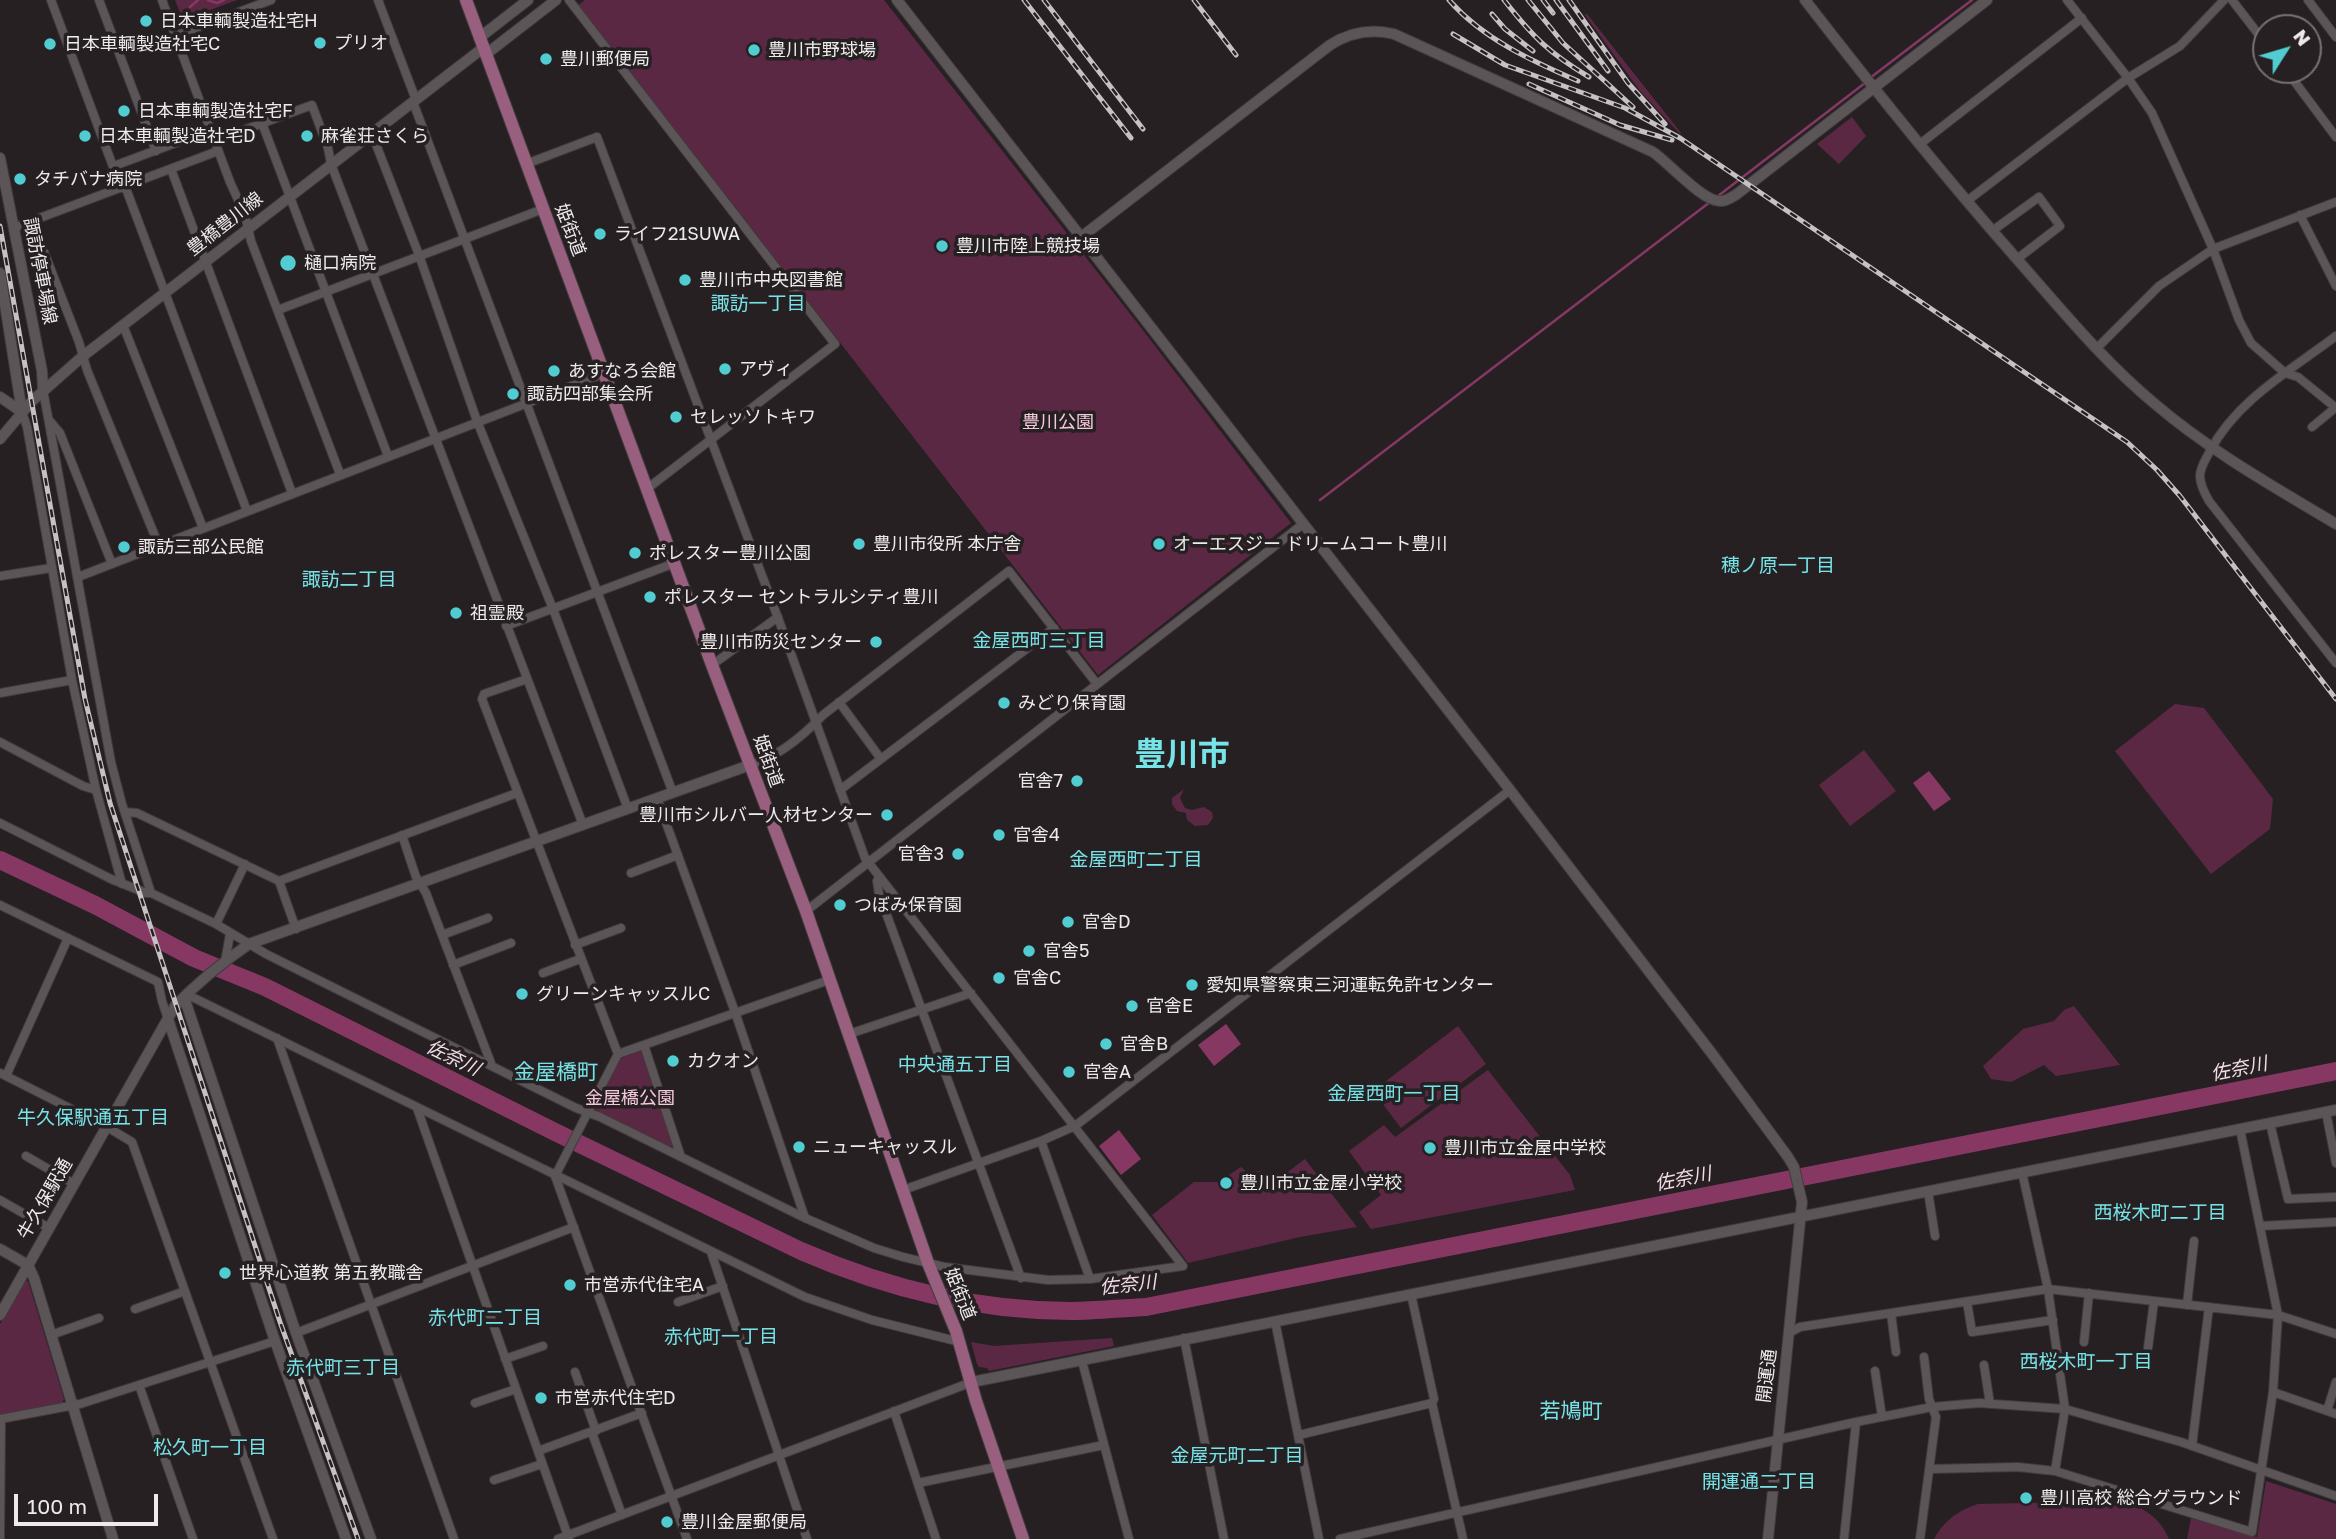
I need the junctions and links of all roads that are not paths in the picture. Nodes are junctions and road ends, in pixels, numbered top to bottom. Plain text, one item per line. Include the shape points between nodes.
1 (51, 0) edge
2 (99, 0) edge
3 (162, 0) edge
4 (271, 0) edge
5 (378, 0) edge
6 (466, 0) edge
7 (528, 0) edge
8 (556, 0) edge
9 (569, 0) edge
10 (897, 0) edge
11 (1805, 0) edge
12 (1987, 0) edge
13 (2067, 0) edge
14 (2224, 0) edge
15 (2232, 0) edge
16 (2308, 0) edge
17 (2082, 18) junction
18 (2252, 26) edge
19 (175, 36) junction
20 (2336, 37) edge
21 (483, 47) junction
22 (2128, 78) junction
23 (2296, 84) edge
24 (1873, 88) junction
25 (414, 101) junction
26 (262, 123) junction
27 (210, 130) junction
28 (372, 134) junction
29 (2336, 137) edge
30 (214, 141) junction
31 (1920, 144) junction
32 (156, 151) junction
33 (218, 151) junction
34 (0, 158) edge
35 (331, 164) junction
36 (526, 164) junction
37 (114, 166) junction
38 (171, 169) junction
39 (123, 187) junction
40 (289, 196) junction
41 (1967, 201) junction
42 (2336, 202) edge
43 (543, 209) junction
44 (2301, 215) junction
45 (32, 221) junction
46 (13, 229) junction
47 (247, 229) junction
48 (1992, 231) junction
49 (463, 238) junction
50 (1080, 238) junction
51 (2213, 248) junction
52 (419, 255) junction
53 (2017, 259) junction
54 (205, 261) junction
55 (0, 273) edge
56 (373, 273) junction
57 (2336, 286) edge
58 (326, 291) junction
59 (165, 292) junction
60 (278, 310) junction
61 (123, 325) junction
62 (2336, 336) edge
63 (2096, 349) junction
64 (83, 356) junction
65 (605, 373) junction
66 (2285, 373) junction
67 (43, 390) junction
68 (0, 397) edge
69 (526, 403) junction
70 (2336, 408) edge
71 (22, 412) junction
72 (47, 418) junction
73 (477, 421) junction
74 (2312, 426) dead end
75 (436, 438) junction
76 (0, 439) edge
77 (711, 440) junction
78 (2212, 447) junction
79 (388, 456) junction
80 (340, 474) junction
81 (648, 488) junction
82 (292, 493) junction
83 (247, 511) junction
84 (1303, 524) junction
85 (2336, 524) edge
86 (203, 528) junction
87 (159, 546) junction
88 (112, 564) junction
89 (676, 564) junction
90 (51, 568) junction
91 (0, 576) edge
92 (78, 577) junction
93 (597, 591) junction
94 (553, 609) junction
95 (778, 617) junction
96 (506, 626) junction
97 (1054, 628) junction
98 (2333, 652) edge
99 (2336, 663) edge
100 (712, 665) junction
101 (527, 679) junction
102 (72, 680) junction
103 (1097, 684) junction
104 (0, 693) edge
105 (839, 702) junction
106 (815, 723) junction
107 (0, 742) edge
108 (881, 760) junction
109 (750, 765) junction
110 (96, 790) junction
111 (840, 790) junction
112 (1510, 790) junction
113 (517, 793) junction
114 (673, 793) junction
115 (657, 798) junction
116 (628, 809) junction
117 (125, 813) junction
118 (0, 822) edge
119 (583, 825) junction
120 (402, 835) junction
121 (536, 841) junction
122 (678, 855) junction
123 (869, 863) junction
124 (245, 864) junction
125 (631, 873) dead end
126 (880, 877) junction
127 (279, 881) junction
128 (122, 884) junction
129 (421, 884) junction
130 (151, 893) junction
131 (3, 907) edge
132 (806, 911) junction
133 (0, 917) edge
134 (488, 918) dead end
135 (216, 924) junction
136 (621, 928) dead end
137 (296, 929) junction
138 (230, 934) junction
139 (442, 935) junction
140 (68, 938) junction
141 (511, 943) dead end
142 (250, 944) junction
143 (575, 945) junction
144 (580, 959) junction
145 (226, 961) junction
146 (453, 965) junction
147 (543, 973) dead end
148 (829, 980) junction
149 (971, 993) junction
150 (185, 995) junction
151 (923, 1009) junction
152 (735, 1012) junction
153 (169, 1018) junction
154 (849, 1034) junction
155 (277, 1038) junction
156 (644, 1045) junction
157 (618, 1054) junction
158 (492, 1066) junction
159 (3, 1074) edge
160 (416, 1108) junction
161 (2331, 1111) edge
162 (588, 1112) junction
163 (2270, 1123) junction
164 (1074, 1126) junction
165 (107, 1127) junction
166 (2240, 1129) junction
167 (1041, 1141) junction
168 (26, 1156) dead end
169 (681, 1157) junction
170 (979, 1162) junction
171 (2336, 1163) edge
172 (2022, 1172) junction
173 (555, 1176) junction
174 (74, 1184) junction
175 (903, 1190) junction
176 (1928, 1191) junction
177 (2336, 1197) edge
178 (0, 1200) edge
179 (1801, 1217) junction
180 (805, 1218) junction
181 (2336, 1222) edge
182 (2260, 1226) junction
183 (49, 1227) junction
184 (574, 1227) junction
185 (1935, 1236) dead end
186 (2194, 1241) dead end
187 (0, 1249) edge
188 (711, 1252) junction
189 (928, 1263) junction
190 (27, 1265) junction
191 (473, 1267) junction
192 (1021, 1278) junction
193 (1090, 1279) junction
194 (723, 1286) junction
195 (2048, 1289) junction
196 (185, 1291) junction
197 (2089, 1293) junction
198 (1411, 1294) junction
199 (2154, 1301) junction
200 (678, 1302) dead end
201 (1967, 1302) junction
202 (372, 1305) junction
203 (2188, 1305) junction
204 (2209, 1307) junction
205 (135, 1309) dead end
206 (1891, 1314) junction
207 (0, 1315) edge
208 (2278, 1315) junction
209 (99, 1318) dead end
210 (2053, 1320) junction
211 (1275, 1321) junction
212 (296, 1333) junction
213 (1789, 1333) junction
214 (2336, 1334) edge
215 (51, 1335) junction
216 (958, 1337) junction
217 (1184, 1338) junction
218 (275, 1341) junction
219 (2084, 1342) dead end
220 (543, 1346) dead end
221 (2148, 1348) dead end
222 (1896, 1352) dead end
223 (1924, 1357) dead end
224 (505, 1359) junction
225 (1082, 1361) junction
226 (209, 1362) junction
227 (1984, 1365) dead end
228 (1875, 1371) dead end
229 (575, 1372) dead end
230 (972, 1382) junction
231 (2336, 1382) edge
232 (139, 1385) junction
233 (516, 1389) junction
234 (2273, 1392) junction
235 (475, 1403) dead end
236 (1432, 1403) junction
237 (1990, 1404) junction
238 (73, 1406) junction
239 (1932, 1407) junction
240 (2065, 1409) junction
241 (894, 1411) junction
242 (642, 1413) junction
243 (2332, 1413) edge
244 (1882, 1417) junction
245 (0, 1419) edge
246 (1856, 1422) junction
247 (594, 1432) junction
248 (1298, 1435) junction
249 (1777, 1440) junction
250 (1104, 1444) junction
251 (2192, 1446) junction
252 (538, 1451) junction
253 (779, 1455) junction
254 (542, 1464) junction
255 (998, 1466) junction
256 (1930, 1469) junction
257 (2055, 1471) junction
258 (2263, 1471) junction
259 (495, 1480) dead end
260 (918, 1483) junction
261 (671, 1496) junction
262 (2336, 1496) edge
263 (1457, 1512) junction
264 (622, 1515) junction
265 (1378, 1535) edge
266 (568, 1537) edge
267 (0, 1539) edge
268 (113, 1539) edge
269 (193, 1539) edge
270 (273, 1539) edge
271 (346, 1539) edge
272 (371, 1539) edge
273 (454, 1539) edge
274 (558, 1539) edge
275 (687, 1539) edge
276 (807, 1539) edge
277 (936, 1539) edge
278 (1023, 1539) edge
279 (1129, 1539) edge
280 (1224, 1539) edge
281 (1319, 1539) edge
282 (1340, 1539) edge
283 (1463, 1539) edge
284 (1768, 1539) edge
285 (1844, 1539) edge
286 (1920, 1539) edge

1 - 37 street
2 - 32 street
3 - 19 street
4 - 19 street
5 - 25 street
6 - 21 main road, 姫街道
7 - 21 street
8 - 21 street
9 - 77 street via 835,344
10 - 50 street
11 - 24 street
12 - 24 street
13 - 17 street
14 - 22 street via 2180,46
15 - 18 street
16 - 20 street
17 - 22 street
17 - 31 street
19 - 27 street
21 - 25 street, 豊橋豊川線
21 - 36 main road, 姫街道
22 - 41 street
22 - 51 street via 2152,113
23 - 29 street
24 - 31 street
24 - 50 street via 1737,194 1719,202 1703,195 1653,152 1394,34 1364,31 1330,45
25 - 28 street, 豊橋豊川線
25 - 49 street
26 - 30 street
26 - 35 street via 312,105
26 - 40 street
27 - 30 street
27 - 32 street
28 - 35 street, 豊橋豊川線
28 - 52 street
30 - 33 street
31 - 41 street
32 - 37 street
33 - 38 street
33 - 47 street
34 - 46 street, 諏訪停車場線
35 - 40 street, 豊橋豊川線
35 - 56 street
36 - 43 main road, 姫街道
36 - 77 street via 597,137
37 - 39 street
38 - 39 street
38 - 54 street
39 - 45 street
39 - 59 street
40 - 47 street, 豊橋豊川線
40 - 58 street
41 - 48 street
42 - 44 street
43 - 49 street
43 - 65 main road, 姫街道
44 - 51 street
44 - 57 street
45 - 46 street
45 - 64 street
46 - 67 street, 諏訪停車場線
47 - 54 street, 豊橋豊川線
47 - 60 street
48 - 53 street
48 - 53 street via 2039,197 2060,226
49 - 52 street
49 - 69 street
50 - 84 street
51 - 63 street via 2158,286
51 - 66 street via 2251,344
52 - 56 street
52 - 73 street
53 - 63 street
54 - 59 street, 豊橋豊川線
54 - 82 street
55 - 71 street
56 - 58 street
56 - 75 street
58 - 60 street
58 - 79 street
59 - 61 street, 豊橋豊川線
59 - 83 street
60 - 80 street
61 - 64 street, 豊橋豊川線
61 - 86 street
62 - 66 street
63 - 78 street via 2155,405
64 - 67 street, 豊橋豊川線
64 - 87 street
65 - 69 street
65 - 81 main road, 姫街道
66 - 70 street via 2298,377
66 - 78 street via 2225,426
67 - 71 street, 豊橋豊川線
67 - 72 street
68 - 71 street
69 - 73 street
69 - 93 street
70 - 74 street
71 - 76 street, 豊橋豊川線
71 - 90 street
72 - 88 street via 60,433
72 - 92 street
73 - 75 street
73 - 94 street
75 - 79 street
75 - 96 street
77 - 81 street
77 - 95 street
78 - 85 street
78 - 98 street via 2200,476 2205,493
79 - 80 street
80 - 82 street
81 - 89 main road, 姫街道
82 - 83 street
83 - 86 street
84 - 103 street
84 - 112 street
86 - 87 street
87 - 88 street
88 - 92 street
89 - 93 street
89 - 100 main road, 姫街道
90 - 91 street
90 - 102 street
92 - 117 street via 111,762
93 - 94 street
93 - 114 street
94 - 96 street
94 - 116 street
95 - 100 street
95 - 106 street
96 - 101 street
97 - 103 street
97 - 105 street via 1009,570
97 - 108 street
98 - 99 street
100 - 109 main road, 姫街道
101 - 113 street via 484,694 482,699
101 - 119 street
102 - 104 street
102 - 110 street
103 - 123 street
105 - 106 street
105 - 108 street
106 - 109 street via 769,760
106 - 111 street
107 - 110 street
108 - 111 street
109 - 114 street, 牛久保駅通
109 - 132 main road, 姫街道
110 - 128 street
111 - 123 street
112 - 164 street
112 - 179 street, 開運通 via 1788,1157 1802,1196
113 - 120 street
113 - 121 street
114 - 115 street, 牛久保駅通
115 - 116 street, 牛久保駅通
115 - 122 street
116 - 119 street, 牛久保駅通
117 - 124 street via 137,813
117 - 130 street
118 - 128 street
119 - 121 street, 牛久保駅通
120 - 127 street
120 - 129 street
121 - 129 street, 牛久保駅通
121 - 143 street
122 - 125 street
122 - 152 street
123 - 126 street
123 - 132 street
124 - 127 street
124 - 135 street
126 - 149 street
126 - 151 street via 879,894
127 - 137 street
128 - 130 street
129 - 137 street, 牛久保駅通
129 - 139 street
130 - 135 street
131 - 133 street
131 - 140 street
132 - 148 main road, 姫街道
134 - 139 street
135 - 138 street
136 - 143 street
137 - 142 street, 牛久保駅通
138 - 142 street
138 - 145 street
139 - 146 street
140 - 153 street via 158,982
140 - 159 street
141 - 146 street
142 - 145 street, 牛久保駅通
142 - 158 street
143 - 144 street
144 - 147 street
144 - 157 street
145 - 150 street, 牛久保駅通
146 - 158 street
148 - 152 street
148 - 154 main road, 姫街道
149 - 151 street
149 - 164 street
150 - 153 street, 牛久保駅通
150 - 155 street
150 - 212 street
151 - 154 street
151 - 170 street
152 - 156 street
152 - 180 street
153 - 165 street, 牛久保駅通
153 - 218 street
154 - 175 main road, 姫街道
155 - 160 street
155 - 202 street
156 - 157 street
156 - 169 street
157 - 162 street
158 - 162 street
159 - 165 street
160 - 173 street
160 - 191 street
161 - 163 street
161 - 171 street
162 - 169 street
162 - 173 street
163 - 166 street
163 - 177 street via 2288,1199
164 - 167 street
164 - 193 street via 1183,1266
165 - 174 street, 牛久保駅通
165 - 196 street via 132,1142
166 - 172 street
166 - 182 street
167 - 170 street
167 - 193 street
168 - 174 street
169 - 180 street
170 - 175 street
170 - 192 street
172 - 176 street
172 - 195 street
173 - 184 street
173 - 188 street
174 - 183 street, 牛久保駅通
175 - 189 main road, 姫街道
176 - 179 street
176 - 185 street
178 - 183 street
179 - 198 street
179 - 213 street, 開運通
180 - 189 street via 874,1248
181 - 182 street
182 - 208 street
183 - 190 street, 牛久保駅通
184 - 191 street
184 - 242 street
186 - 203 street
187 - 190 street
188 - 194 street
188 - 216 street via 824,1304 872,1320
189 - 192 street
189 - 216 main road, 姫街道
190 - 207 street, 牛久保駅通
190 - 215 street
191 - 202 street
191 - 224 street
192 - 193 street
194 - 200 street
194 - 253 street
195 - 197 street
195 - 201 street
195 - 210 street
196 - 205 street
196 - 226 street
197 - 199 street
197 - 219 street
198 - 211 street
198 - 236 street
199 - 203 street
199 - 221 street
201 - 206 street
201 - 210 street via 1972,1332
202 - 212 street
202 - 273 street
203 - 204 street
204 - 208 street
204 - 251 street
206 - 213 street via 1800,1327
206 - 222 street
208 - 214 street
208 - 234 street
209 - 215 street
210 - 240 street
211 - 217 street
211 - 248 street
212 - 272 street
213 - 249 street, 開運通
215 - 238 street
216 - 230 main road, 姫街道
217 - 225 street
217 - 280 street
218 - 226 street
218 - 271 street
220 - 224 street
223 - 239 street
224 - 233 street
225 - 230 street
225 - 250 street
226 - 232 street
226 - 270 street
227 - 237 street
228 - 244 street
229 - 247 street
230 - 241 street
230 - 255 main road, 姫街道
231 - 243 street
232 - 238 street
232 - 269 street
233 - 235 street
233 - 252 street
234 - 243 street
234 - 258 street
236 - 248 street
236 - 263 street
237 - 239 street
237 - 240 street
238 - 245 street
238 - 268 street
239 - 244 street
239 - 256 street via 1936,1417
240 - 251 street
240 - 257 street
241 - 253 street
241 - 260 street
242 - 247 street
242 - 261 street
244 - 246 street
245 - 267 street
246 - 249 street
246 - 285 street
247 - 252 street
247 - 264 street
248 - 281 street
249 - 263 street
249 - 284 street, 開運通
250 - 255 street
250 - 279 street
251 - 258 street
252 - 254 street
253 - 261 street
253 - 276 street
254 - 259 street
254 - 266 street
255 - 260 street
255 - 278 main road, 姫街道
256 - 257 street
256 - 286 street
257 - 258 street via 2252,1532
258 - 262 street
260 - 277 street
261 - 264 street
261 - 275 street
263 - 265 street
263 - 283 street
264 - 266 street
265 - 282 street
266 - 274 street

